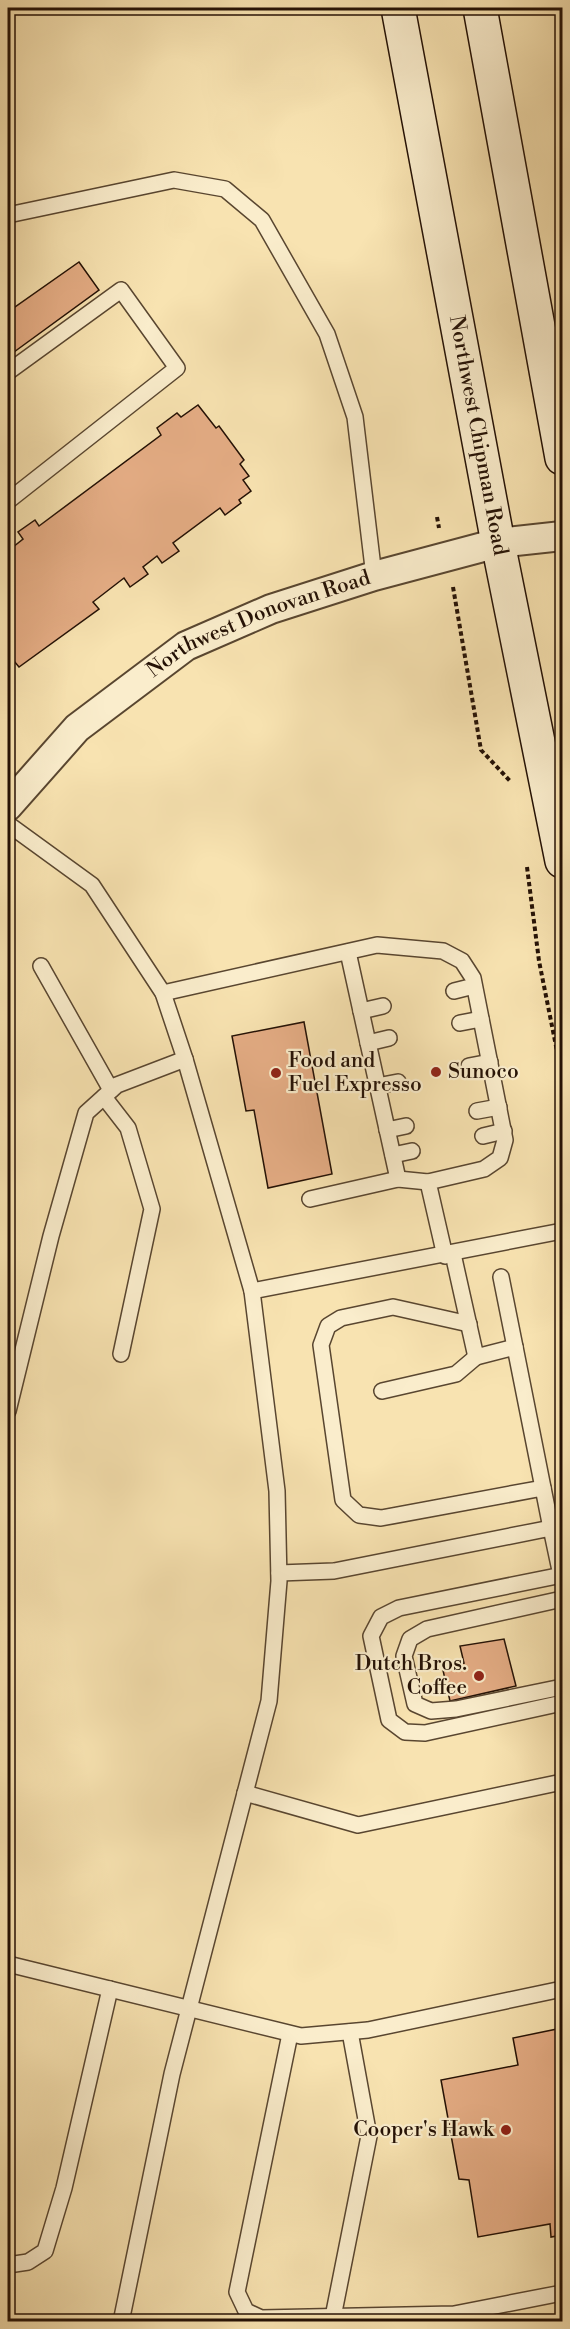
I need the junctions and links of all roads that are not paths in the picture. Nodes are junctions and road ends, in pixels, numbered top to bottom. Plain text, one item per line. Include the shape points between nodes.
1 (398, 8) edge
2 (480, 8) edge
3 (8, 215) edge
4 (8, 372) edge
5 (562, 458) edge
6 (8, 501) edge
7 (562, 536) edge
8 (498, 543) junction
9 (374, 576) junction
10 (8, 806) edge
11 (8, 824) edge
12 (562, 861) edge
13 (348, 952) junction
14 (41, 966) dead end
15 (474, 986) junction
16 (454, 991) dead end
17 (163, 993) junction
18 (383, 1006) dead end
19 (361, 1011) junction
20 (480, 1018) junction
21 (460, 1023) dead end
22 (389, 1038) dead end
23 (368, 1043) junction
24 (185, 1059) junction
25 (490, 1062) junction
26 (469, 1066) dead end
27 (398, 1082) dead end
28 (377, 1086) junction
29 (108, 1093) junction
30 (499, 1107) junction
31 (477, 1112) dead end
32 (406, 1126) dead end
33 (387, 1130) junction
34 (504, 1131) junction
35 (483, 1136) dead end
36 (412, 1151) dead end
37 (393, 1155) junction
38 (398, 1179) junction
39 (429, 1182) junction
40 (310, 1199) dead end
41 (562, 1231) edge
42 (449, 1255) junction
43 (501, 1277) dead end
44 (252, 1291) junction
45 (469, 1324) junction
46 (515, 1347) junction
47 (121, 1354) dead end
48 (476, 1357) junction
49 (382, 1391) dead end
50 (8, 1411) edge
51 (543, 1488) junction
52 (551, 1528) junction
53 (279, 1573) junction
54 (562, 1578) edge
55 (562, 1599) edge
56 (562, 1687) edge
57 (562, 1703) edge
58 (562, 1782) edge
59 (245, 1793) junction
60 (8, 1964) edge
61 (110, 1989) junction
62 (562, 1989) edge
63 (188, 2009) junction
64 (350, 2032) junction
65 (290, 2034) junction
66 (8, 2265) edge
67 (562, 2293) edge
68 (333, 2316) junction
69 (121, 2322) edge

1 - 8 main road, Northwest Chipman Road
2 - 5 main road
3 - 9 lane via 174,180 225,189 262,220 327,334 356,417
4 - 6 lane via 121,290 177,368
7 - 8 street, Northwest Donovan Road
8 - 9 street, Northwest Donovan Road
8 - 12 main road, Northwest Chipman Road
9 - 10 street, Northwest Donovan Road via 271,609 186,646 77,728
11 - 17 lane via 92,885
13 - 15 lane via 377,945 443,951 462,961
13 - 17 lane
13 - 19 lane
14 - 29 lane
15 - 16 lane
15 - 20 lane
17 - 24 lane
18 - 19 lane
19 - 23 lane
20 - 21 lane
20 - 25 lane
22 - 23 lane
23 - 28 lane
24 - 29 lane via 117,1085
24 - 44 lane
25 - 26 lane
25 - 30 lane
27 - 28 lane
28 - 33 lane
29 - 47 lane via 128,1128 152,1209
29 - 50 lane via 86,1113
30 - 31 lane
30 - 34 lane
32 - 33 lane
33 - 37 lane
34 - 35 lane
34 - 39 lane via 500,1158 484,1169
36 - 37 lane
37 - 38 lane
38 - 39 lane
38 - 40 lane
39 - 42 lane
41 - 42 lane
42 - 44 lane
42 - 45 lane
43 - 46 lane
44 - 53 lane via 277,1491
45 - 48 lane
45 - 51 lane via 393,1307 341,1318 328,1326 321,1346 343,1500 359,1515 381,1518
46 - 48 lane
46 - 51 lane
48 - 49 lane via 456,1374
51 - 52 lane
52 - 53 lane via 334,1571
52 - 54 lane
53 - 59 lane via 269,1701
54 - 57 lane via 399,1608 381,1617 371,1636 389,1720 405,1732 425,1733
55 - 56 lane via 427,1629 410,1639 404,1656 415,1704 431,1711
58 - 59 lane via 358,1826
59 - 63 lane
60 - 61 lane
61 - 63 lane
61 - 66 lane via 64,2188 45,2251 28,2262
62 - 64 lane
63 - 65 lane
63 - 69 lane
64 - 65 lane via 301,2037
64 - 68 lane via 369,2136
65 - 68 lane via 237,2292 246,2311 261,2318
67 - 68 lane via 454,2314

